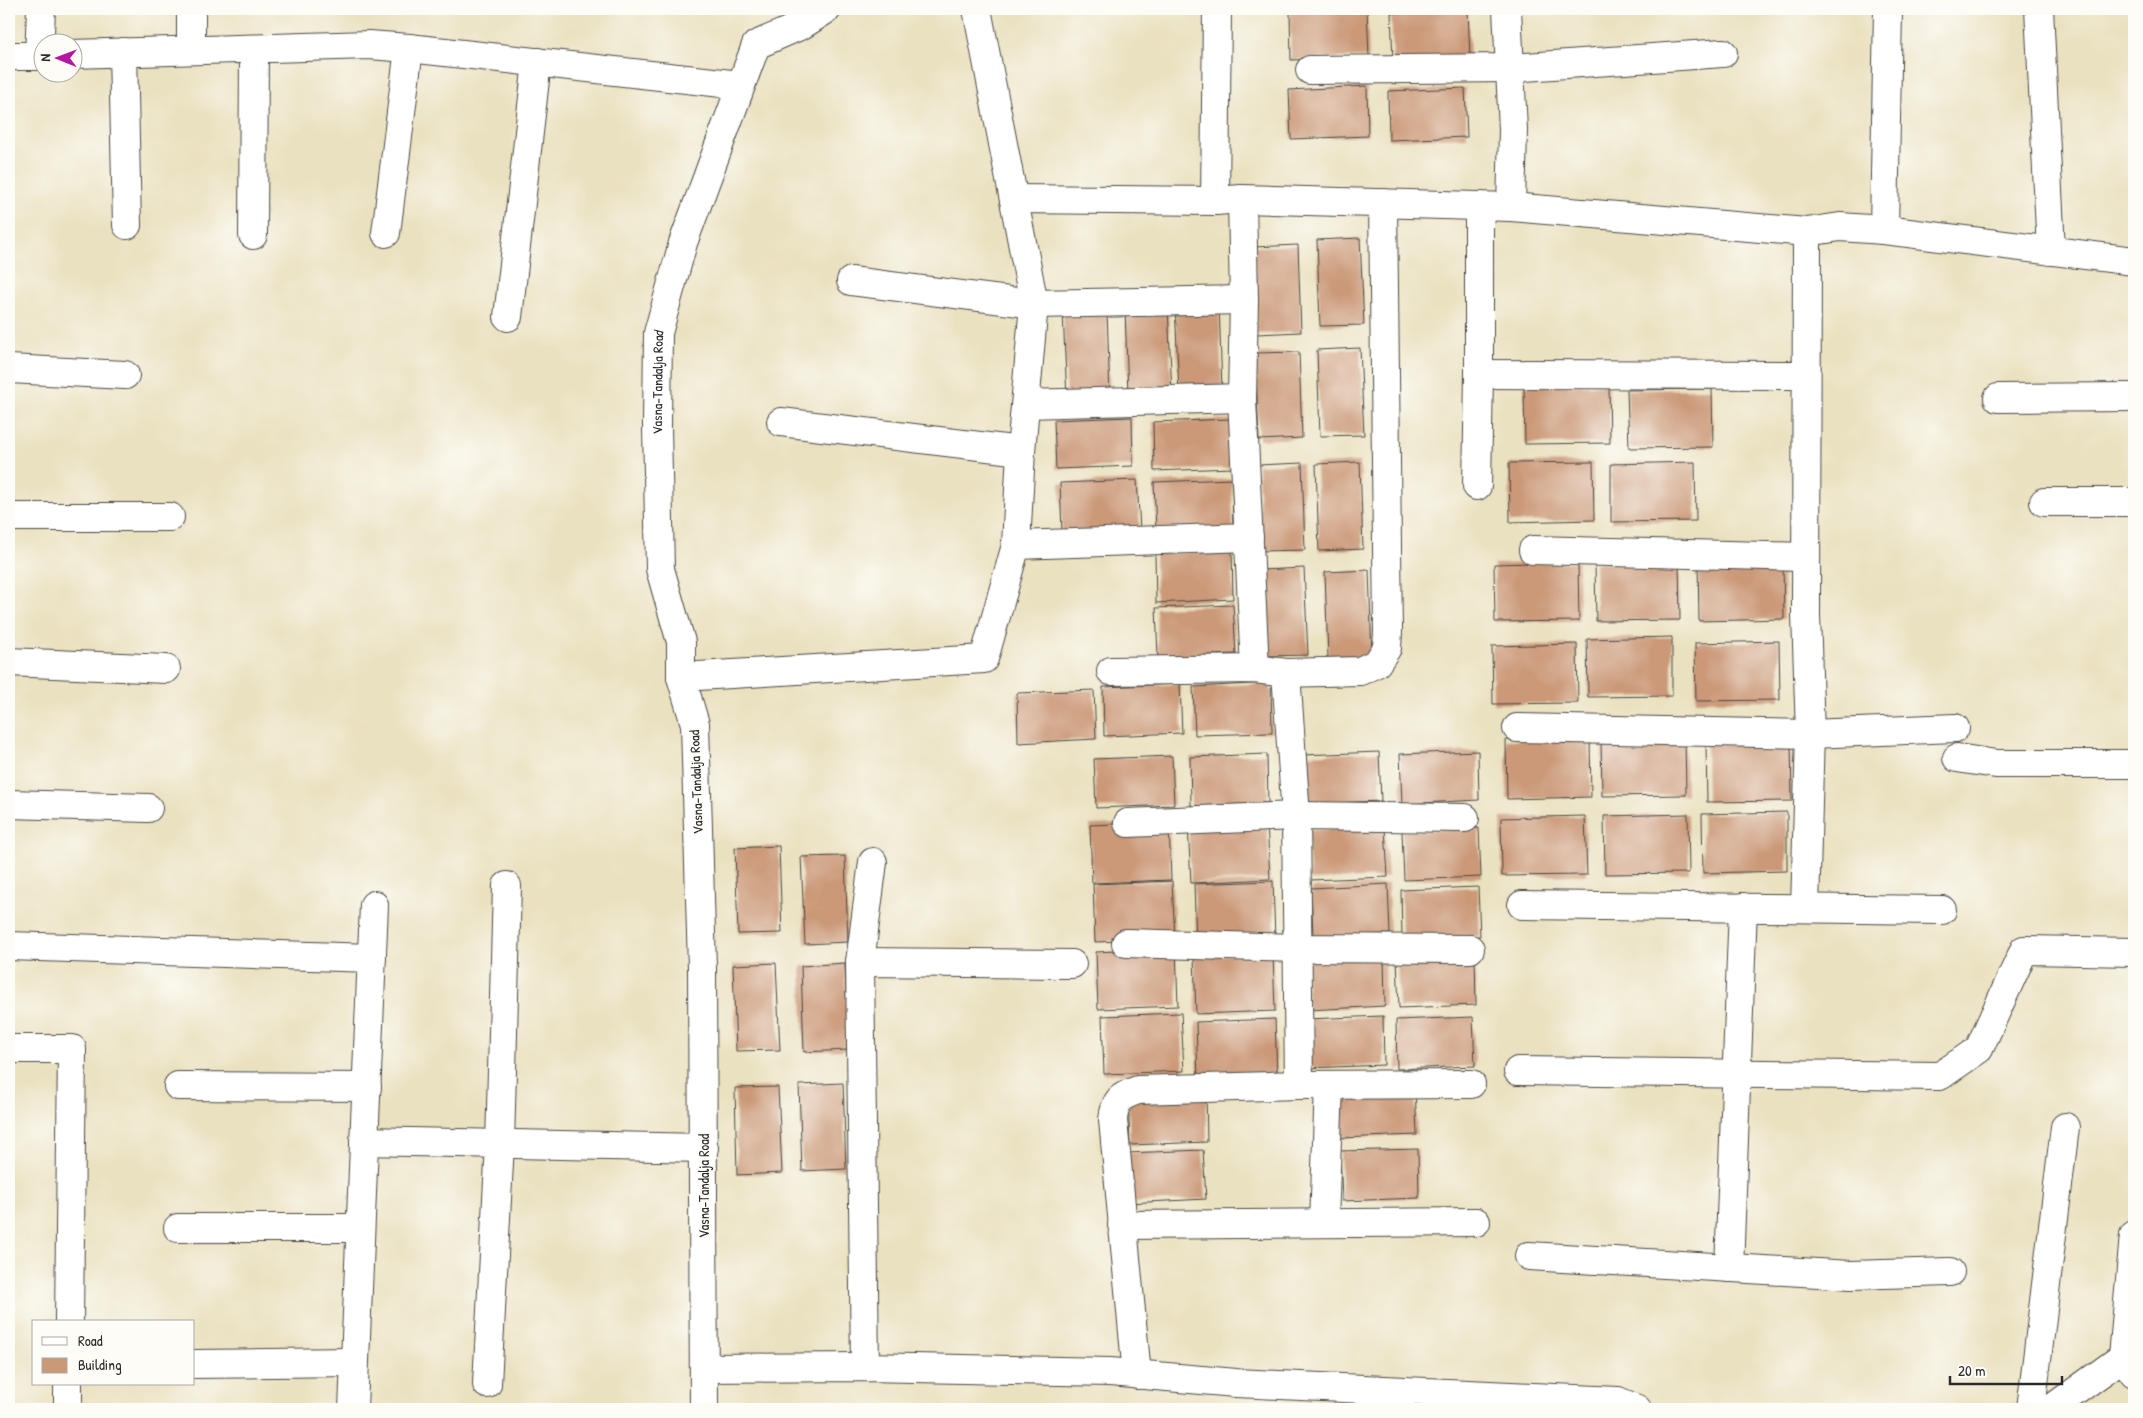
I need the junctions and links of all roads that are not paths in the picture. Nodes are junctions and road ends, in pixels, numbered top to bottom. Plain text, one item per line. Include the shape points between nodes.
1 (41, 9) edge
2 (191, 9) edge
3 (827, 9) edge
4 (977, 9) edge
5 (1217, 9) edge
6 (1508, 9) edge
7 (1888, 9) edge
8 (2039, 9) edge
9 (802, 17) edge
10 (41, 32) edge
11 (254, 48) junction
12 (409, 48) junction
13 (191, 50) junction
14 (123, 52) junction
15 (1723, 53) dead end
16 (82, 54) edge
17 (9, 56) edge
18 (32, 56) edge
19 (537, 62) junction
20 (1510, 68) junction
21 (1310, 70) dead end
22 (740, 85) junction
23 (1242, 199) junction
24 (1014, 200) junction
25 (1215, 201) junction
26 (1383, 203) junction
27 (1479, 206) junction
28 (1511, 207) junction
29 (128, 225) dead end
30 (1884, 230) junction
31 (1807, 232) junction
32 (386, 233) dead end
33 (253, 235) dead end
34 (2051, 251) junction
35 (2134, 261) edge
36 (851, 281) dead end
37 (1244, 300) junction
38 (1034, 304) junction
39 (508, 317) dead end
40 (9, 370) edge
41 (1479, 374) junction
42 (125, 375) dead end
43 (1805, 375) junction
44 (2134, 397) edge
45 (1242, 398) junction
46 (1998, 398) dead end
47 (1026, 404) junction
48 (781, 422) dead end
49 (1021, 451) junction
50 (1477, 486) dead end
51 (2044, 502) dead end
52 (2134, 502) edge
53 (170, 517) dead end
54 (9, 518) edge
55 (1250, 537) junction
56 (1016, 545) junction
57 (1533, 550) dead end
58 (1806, 557) junction
59 (9, 662) edge
60 (166, 669) dead end
61 (1255, 669) junction
62 (1111, 671) dead end
63 (1286, 673) junction
64 (681, 677) junction
65 (1517, 728) dead end
66 (1955, 728) dead end
67 (1810, 734) junction
68 (1957, 758) dead end
69 (2134, 764) edge
70 (9, 804) edge
71 (148, 808) dead end
72 (1296, 816) junction
73 (1465, 818) dead end
74 (1128, 823) dead end
75 (873, 862) dead end
76 (507, 886) dead end
77 (374, 905) dead end
78 (1522, 905) dead end
79 (1743, 907) junction
80 (1805, 908) junction
81 (1942, 910) dead end
82 (1126, 944) dead end
83 (9, 946) edge
84 (1297, 948) junction
85 (1470, 950) dead end
86 (2134, 952) edge
87 (372, 958) junction
88 (860, 962) junction
89 (1072, 964) dead end
90 (9, 1049) edge
91 (1518, 1071) dead end
92 (1737, 1072) junction
93 (1471, 1084) dead end
94 (1299, 1085) junction
95 (1329, 1085) junction
96 (178, 1086) dead end
97 (367, 1087) junction
98 (2065, 1127) dead end
99 (364, 1141) junction
100 (500, 1144) junction
101 (704, 1148) junction
102 (1476, 1222) dead end
103 (1324, 1223) junction
104 (1122, 1225) junction
105 (178, 1228) dead end
106 (360, 1228) junction
107 (2134, 1235) edge
108 (1529, 1256) dead end
109 (1729, 1268) junction
110 (1950, 1272) dead end
111 (69, 1320) edge
112 (2130, 1359) edge
113 (355, 1362) junction
114 (195, 1364) edge
115 (865, 1367) junction
116 (704, 1368) junction
117 (1137, 1374) junction
118 (487, 1384) dead end
119 (68, 1386) edge
120 (68, 1409) edge
121 (353, 1409) edge
122 (704, 1409) edge
123 (1637, 1409) edge
124 (2031, 1409) edge
125 (2051, 1409) edge

1 - 10 street
2 - 13 street
3 - 9 street, Vasna-Tandalja Road
4 - 24 street
5 - 25 street
6 - 20 street
7 - 30 street
8 - 34 street
9 - 22 street, Vasna-Tandalja Road via 756,45
11 - 12 street via 369,45
11 - 13 street
11 - 33 street
12 - 19 street
12 - 32 street
13 - 14 street
14 - 16 street
14 - 29 street
15 - 20 street
17 - 18 street
19 - 22 street
19 - 39 street
20 - 21 street
20 - 28 street via 1513,130
22 - 64 street, Vasna-Tandalja Road via 683,243 658,333 660,569 681,642
23 - 25 street
23 - 26 street
23 - 37 street
24 - 25 street
24 - 38 street
26 - 27 street
26 - 63 street via 1387,648 1376,663 1360,670
27 - 28 street
27 - 41 street
28 - 31 street
30 - 31 street via 1840,227
30 - 34 street
31 - 43 street
34 - 35 street
36 - 38 street
37 - 38 street
37 - 45 street
38 - 47 street
40 - 42 street
41 - 43 street
41 - 50 street
43 - 58 street
44 - 46 street
45 - 47 street
45 - 55 street
47 - 49 street
48 - 49 street
49 - 56 street
51 - 52 street
53 - 54 street
55 - 56 street
55 - 61 street
56 - 64 street via 984,659
57 - 58 street
58 - 67 street
59 - 60 street
61 - 62 street
61 - 63 street
63 - 72 street
64 - 101 street, Vasna-Tandalja Road via 695,724
65 - 67 street
66 - 67 street
67 - 80 street
68 - 69 street via 1996,764
70 - 71 street
72 - 73 street
72 - 74 street
72 - 84 street
75 - 88 street
76 - 100 street
77 - 87 street
78 - 79 street
79 - 80 street
79 - 92 street
80 - 81 street
82 - 84 street
83 - 87 street
84 - 85 street
84 - 94 street
86 - 92 street via 2024,950 1980,1049 1940,1076
87 - 97 street
88 - 89 street
88 - 115 street
90 - 111 street via 72,1049
91 - 92 street
92 - 109 street
93 - 95 street
94 - 95 street
94 - 104 street via 1138,1090 1124,1095 1115,1106 1113,1120
95 - 103 street
96 - 97 street
97 - 99 street
98 - 124 street
99 - 100 street
99 - 106 street
100 - 101 street
100 - 118 street
101 - 116 street, Vasna-Tandalja Road
102 - 103 street
103 - 104 street
104 - 117 street
105 - 106 street
106 - 113 street
107 - 112 street
108 - 109 street
109 - 110 street via 1872,1276
112 - 125 street
113 - 114 street
113 - 121 street
115 - 116 street
115 - 117 street
116 - 122 street, Vasna-Tandalja Road
117 - 123 street via 1236,1383 1618,1402
119 - 120 street

